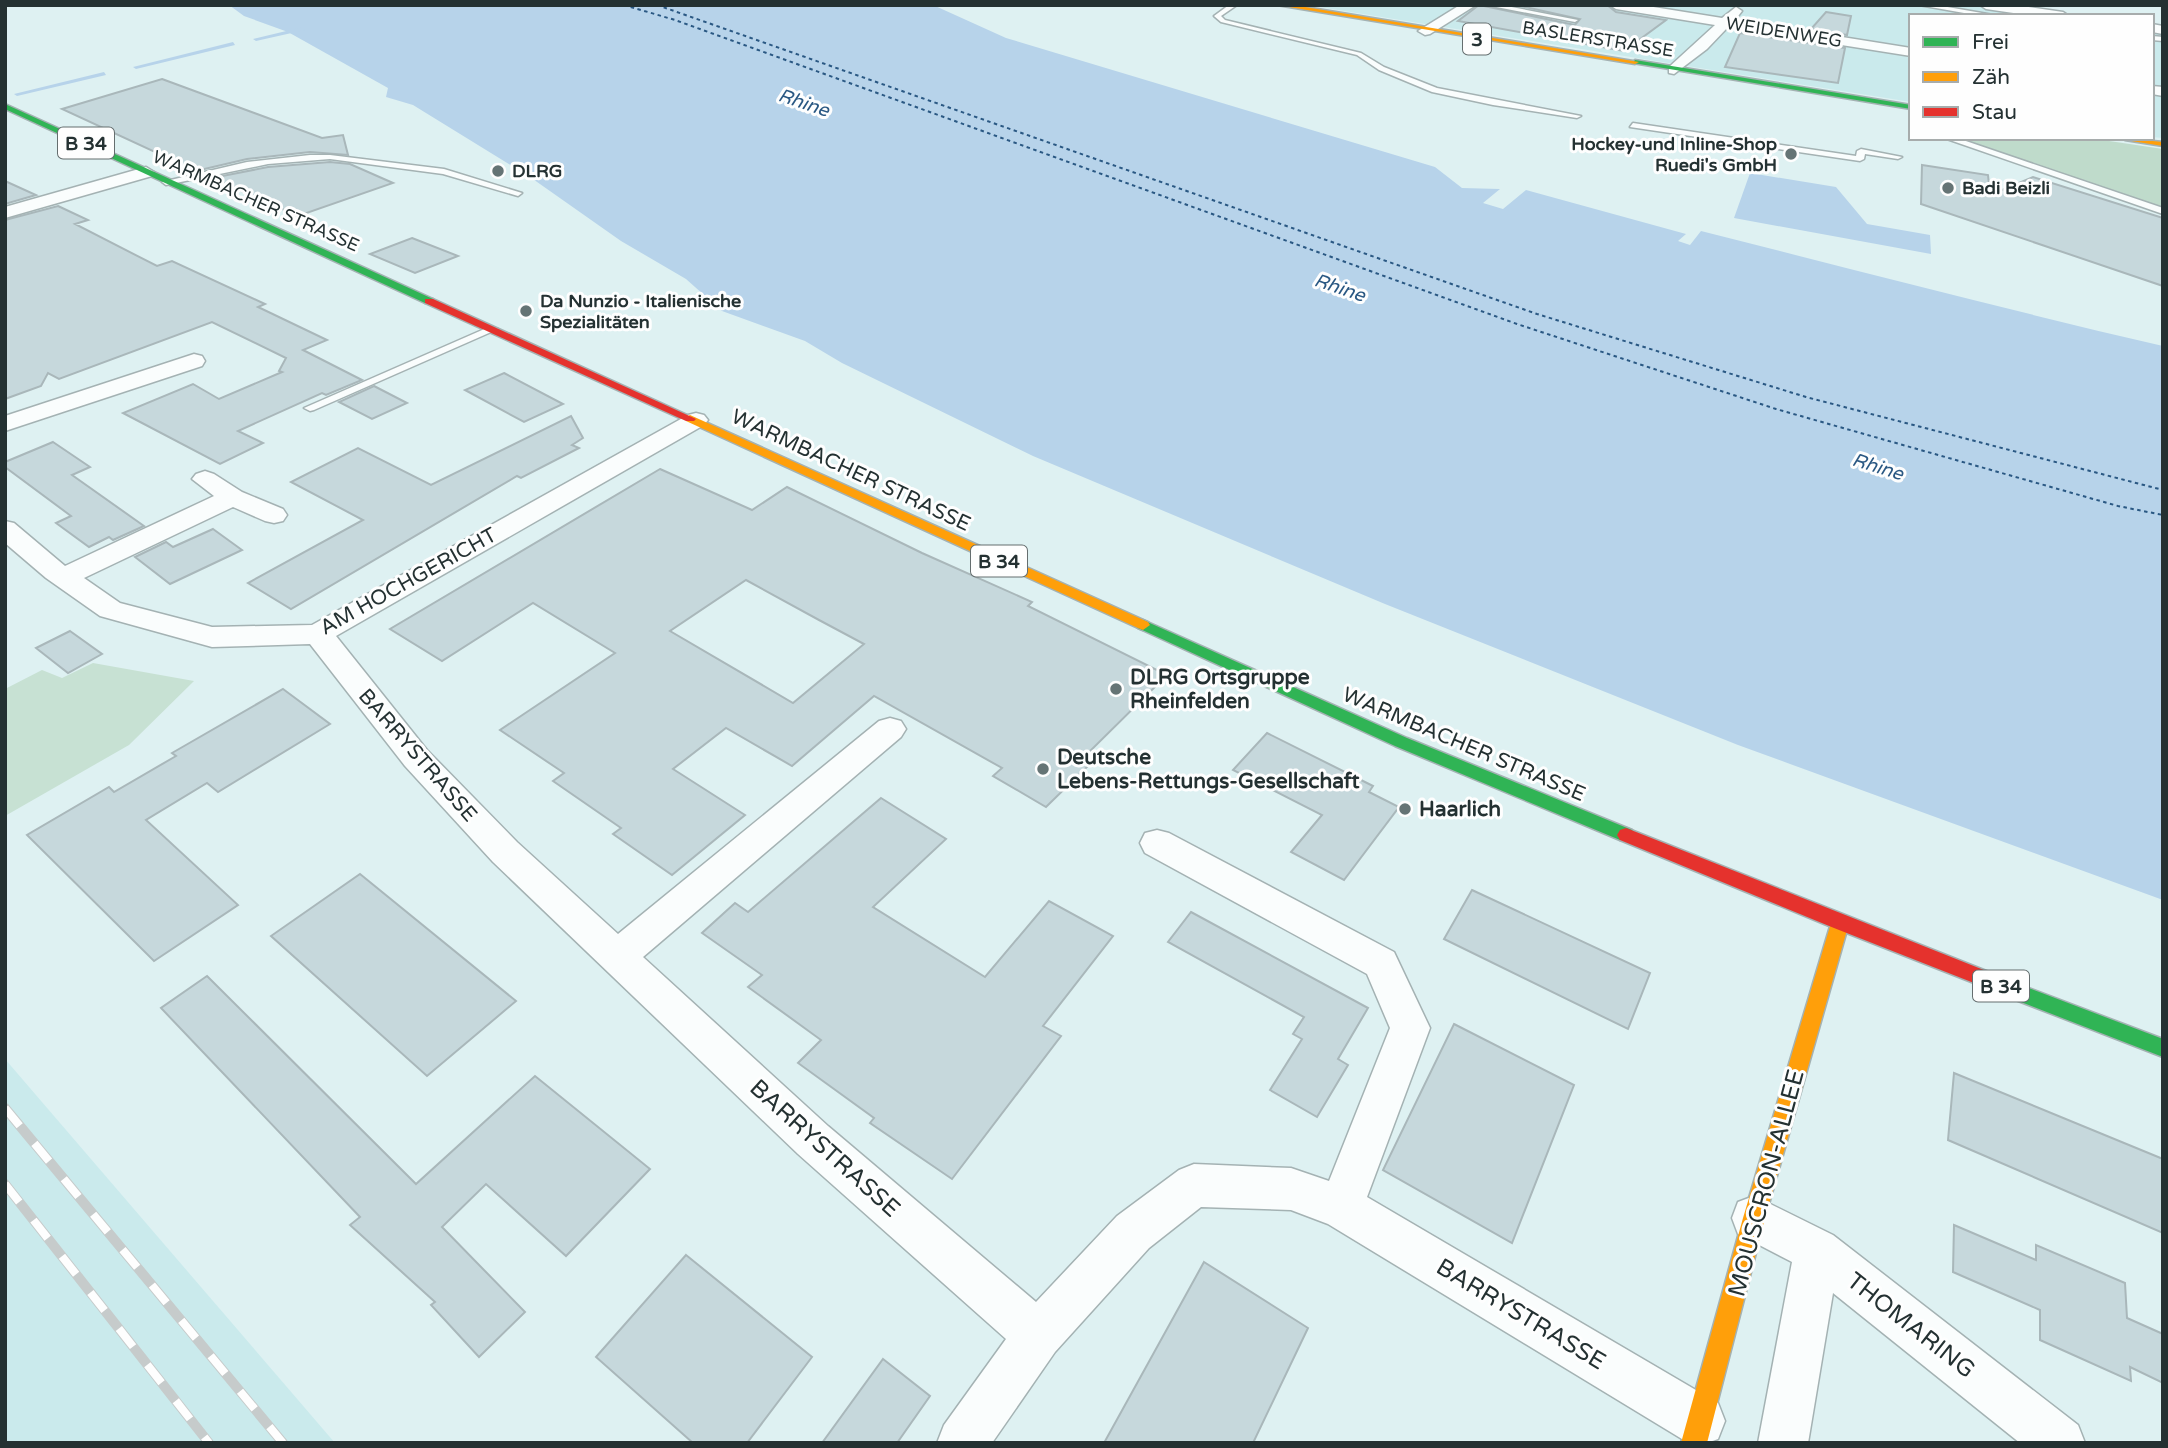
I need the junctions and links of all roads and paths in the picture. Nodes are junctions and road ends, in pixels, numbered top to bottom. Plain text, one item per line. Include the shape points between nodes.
1 (1234, 5) edge
2 (1280, 5) edge
3 (1470, 5) edge
4 (1489, 5) edge
5 (1616, 5) edge
6 (1741, 5) edge
7 (1793, 5) edge
8 (1806, 5) edge
9 (1922, 5) edge
10 (1986, 5) edge
11 (1306, 7) edge
12 (1983, 14) edge
13 (2049, 14) edge
14 (1576, 20) dead end
15 (1724, 23) junction
16 (1425, 31) junction
17 (1909, 52) edge
18 (1674, 70) junction
19 (5, 106) edge
20 (1909, 107) edge
21 (1577, 117) dead end
22 (1633, 125) dead end
23 (1954, 140) edge
24 (2138, 140) edge
25 (2163, 144) edge
26 (1898, 158) dead end
27 (146, 172) junction
28 (166, 182) junction
29 (518, 193) dead end
30 (2163, 211) edge
31 (5, 214) edge
32 (493, 329) junction
33 (194, 361) dead end
34 (310, 408) dead end
35 (696, 420) junction
36 (5, 424) edge
37 (205, 480) dead end
38 (233, 497) junction
39 (274, 516) dead end
40 (5, 529) edge
41 (64, 577) junction
42 (318, 634) junction
43 (890, 729) dead end
44 (1157, 843) dead end
45 (1840, 923) junction
46 (616, 958) junction
47 (2163, 1048) edge
48 (1341, 1207) junction
49 (1754, 1218) junction
50 (1817, 1251) junction
51 (1038, 1335) junction
52 (1697, 1432) edge
53 (962, 1443) edge
54 (1783, 1443) edge
55 (2060, 1443) edge

1 - 21 lane via 1217,16 1359,54 1376,68 1439,91
2 - 11 main road, BASLERSTRASSE / 3
3 - 16 street
4 - 14 lane
5 - 15 street, WEIDENWEG
6 - 15 street
7 - 8 lane
9 - 12 lane
10 - 13 street
11 - 16 main road, BASLERSTRASSE / 3
15 - 17 street, WEIDENWEG
15 - 18 street
16 - 18 main road, BASLERSTRASSE / 3
18 - 20 main road, BASLERSTRASSE / 3
19 - 27 main road, WARMBACHER STRASSE / B 34
22 - 26 lane via 1860,159 1861,152
23 - 30 lane
24 - 25 main road
27 - 28 main road, WARMBACHER STRASSE / B 34
27 - 31 street
28 - 29 lane via 330,157 444,172
28 - 32 main road, WARMBACHER STRASSE / B 34
32 - 34 lane
32 - 35 main road, WARMBACHER STRASSE / B 34
33 - 36 street
35 - 42 street, AM HOCHGERICHT
35 - 45 main road, WARMBACHER STRASSE / B 34 via 1401,742
37 - 38 street
38 - 39 street
38 - 41 street
40 - 41 street, AM HOCHGERICHT
41 - 42 street, AM HOCHGERICHT via 110,610 212,637
42 - 46 street, BARRYSTRASSE via 416,758 505,852
43 - 46 street
44 - 48 street via 1381,963 1410,1028
45 - 47 main road, WARMBACHER STRASSE / B 34
45 - 49 main road, MOUSCRON-ALLEE
46 - 51 street, BARRYSTRASSE via 813,1140
48 - 51 street, BARRYSTRASSE via 1291,1189 1194,1185 1133,1232
48 - 52 street, BARRYSTRASSE
49 - 50 street, THOMARING
49 - 52 main road, MOUSCRON-ALLEE
50 - 54 street
50 - 55 street, THOMARING
51 - 53 street, BARRYSTRASSE

